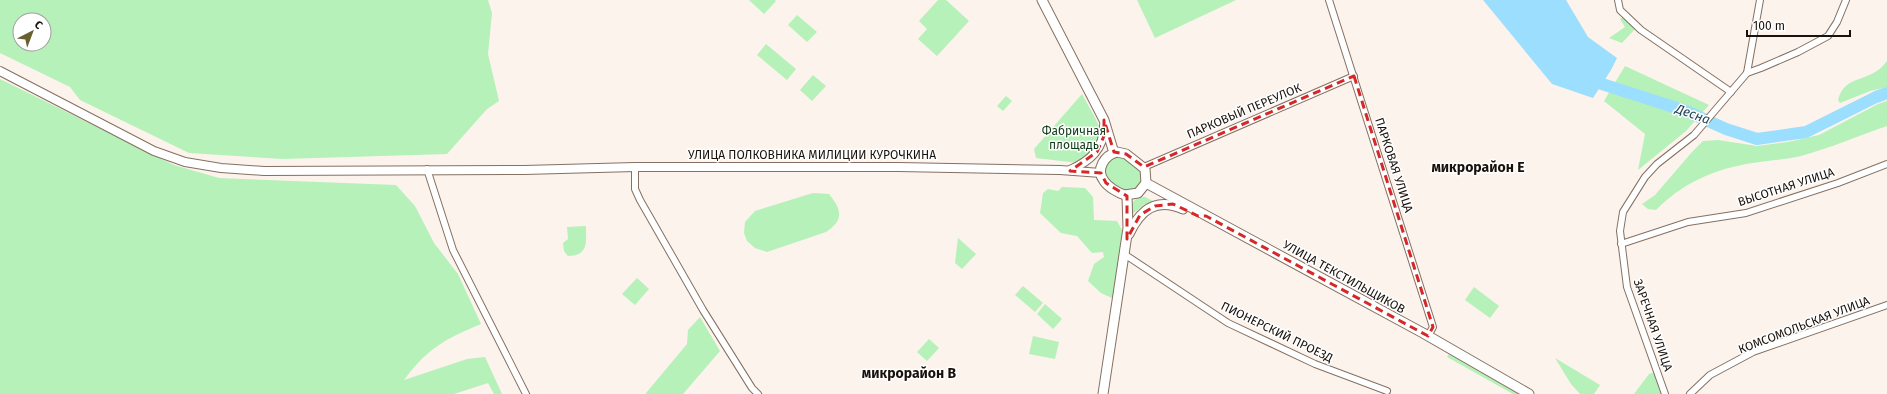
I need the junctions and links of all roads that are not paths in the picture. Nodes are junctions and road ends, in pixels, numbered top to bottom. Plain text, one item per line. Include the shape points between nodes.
1 (1042, 0) edge
2 (1328, 0) edge
3 (1618, 0) edge
4 (1760, 0) edge
5 (1846, 0) edge
6 (0, 71) edge
7 (1746, 73) junction
8 (1354, 76) junction
9 (1731, 92) junction
10 (1104, 120) junction
11 (1114, 153) junction
12 (1887, 164) edge
13 (635, 167) junction
14 (1144, 167) junction
15 (427, 170) junction
16 (1070, 171) junction
17 (1101, 173) junction
18 (1146, 183) junction
19 (1126, 196) junction
20 (1206, 216) junction
21 (1126, 239) junction
22 (1621, 244) junction
23 (1124, 254) junction
24 (1887, 305) edge
25 (1428, 336) junction
26 (1387, 391) dead end
27 (526, 394) edge
28 (758, 394) edge
29 (1103, 394) edge
30 (1530, 394) edge
31 (1665, 394) edge
32 (1690, 394) edge

1 - 10 main road
2 - 8 street, ПАРКОВАЯ УЛИЦА
3 - 9 street via 1620,10 1641,30
4 - 7 street, ЗАРЕЧНАЯ УЛИЦА
5 - 7 street via 1828,36
6 - 15 street, УЛИЦА ПОЛКОВНИКА МИЛИЦИИ КУРОЧКИНА via 154,151 185,162 221,168 264,170
7 - 9 street, ЗАРЕЧНАЯ УЛИЦА
8 - 14 street, ПАРКОВЫЙ ПЕРЕУЛОК
8 - 25 street, ПАРКОВАЯ УЛИЦА via 1433,328
9 - 22 street, ЗАРЕЧНАЯ УЛИЦА via 1694,135 1657,164 1632,195 1623,212
10 - 11 main road
10 - 16 street via 1104,136 1097,152
11 - 14 main road via 1126,154
11 - 17 main road via 1102,163
12 - 22 street, ВЫСОТНАЯ УЛИЦА via 1746,213 1688,222
13 - 15 street, УЛИЦА ПОЛКОВНИКА МИЛИЦИИ КУРОЧКИНА
13 - 16 street, УЛИЦА ПОЛКОВНИКА МИЛИЦИИ КУРОЧКИНА via 898,167
13 - 28 street via 635,189 640,200 703,310
14 - 18 main road
15 - 27 street via 453,250
16 - 17 street, УЛИЦА ПОЛКОВНИКА МИЛИЦИИ КУРОЧКИНА
17 - 19 main road via 1106,184
18 - 19 main road via 1141,191
18 - 20 main road, УЛИЦА ТЕКСТИЛЬЩИКОВ
19 - 21 main road
20 - 21 main road via 1198,216 1173,204 1156,206 1140,215
20 - 25 main road, УЛИЦА ТЕКСТИЛЬЩИКОВ
21 - 23 main road
22 - 31 street, ЗАРЕЧНАЯ УЛИЦА via 1627,287
23 - 26 street, ПИОНЕРСКИЙ ПРОЕЗД via 1228,323 1315,364
23 - 29 main road
24 - 32 street, КОМСОМОЛЬСКАЯ УЛИЦА via 1753,352 1710,375
25 - 30 main road, УЛИЦА ТЕКСТИЛЬЩИКОВ

